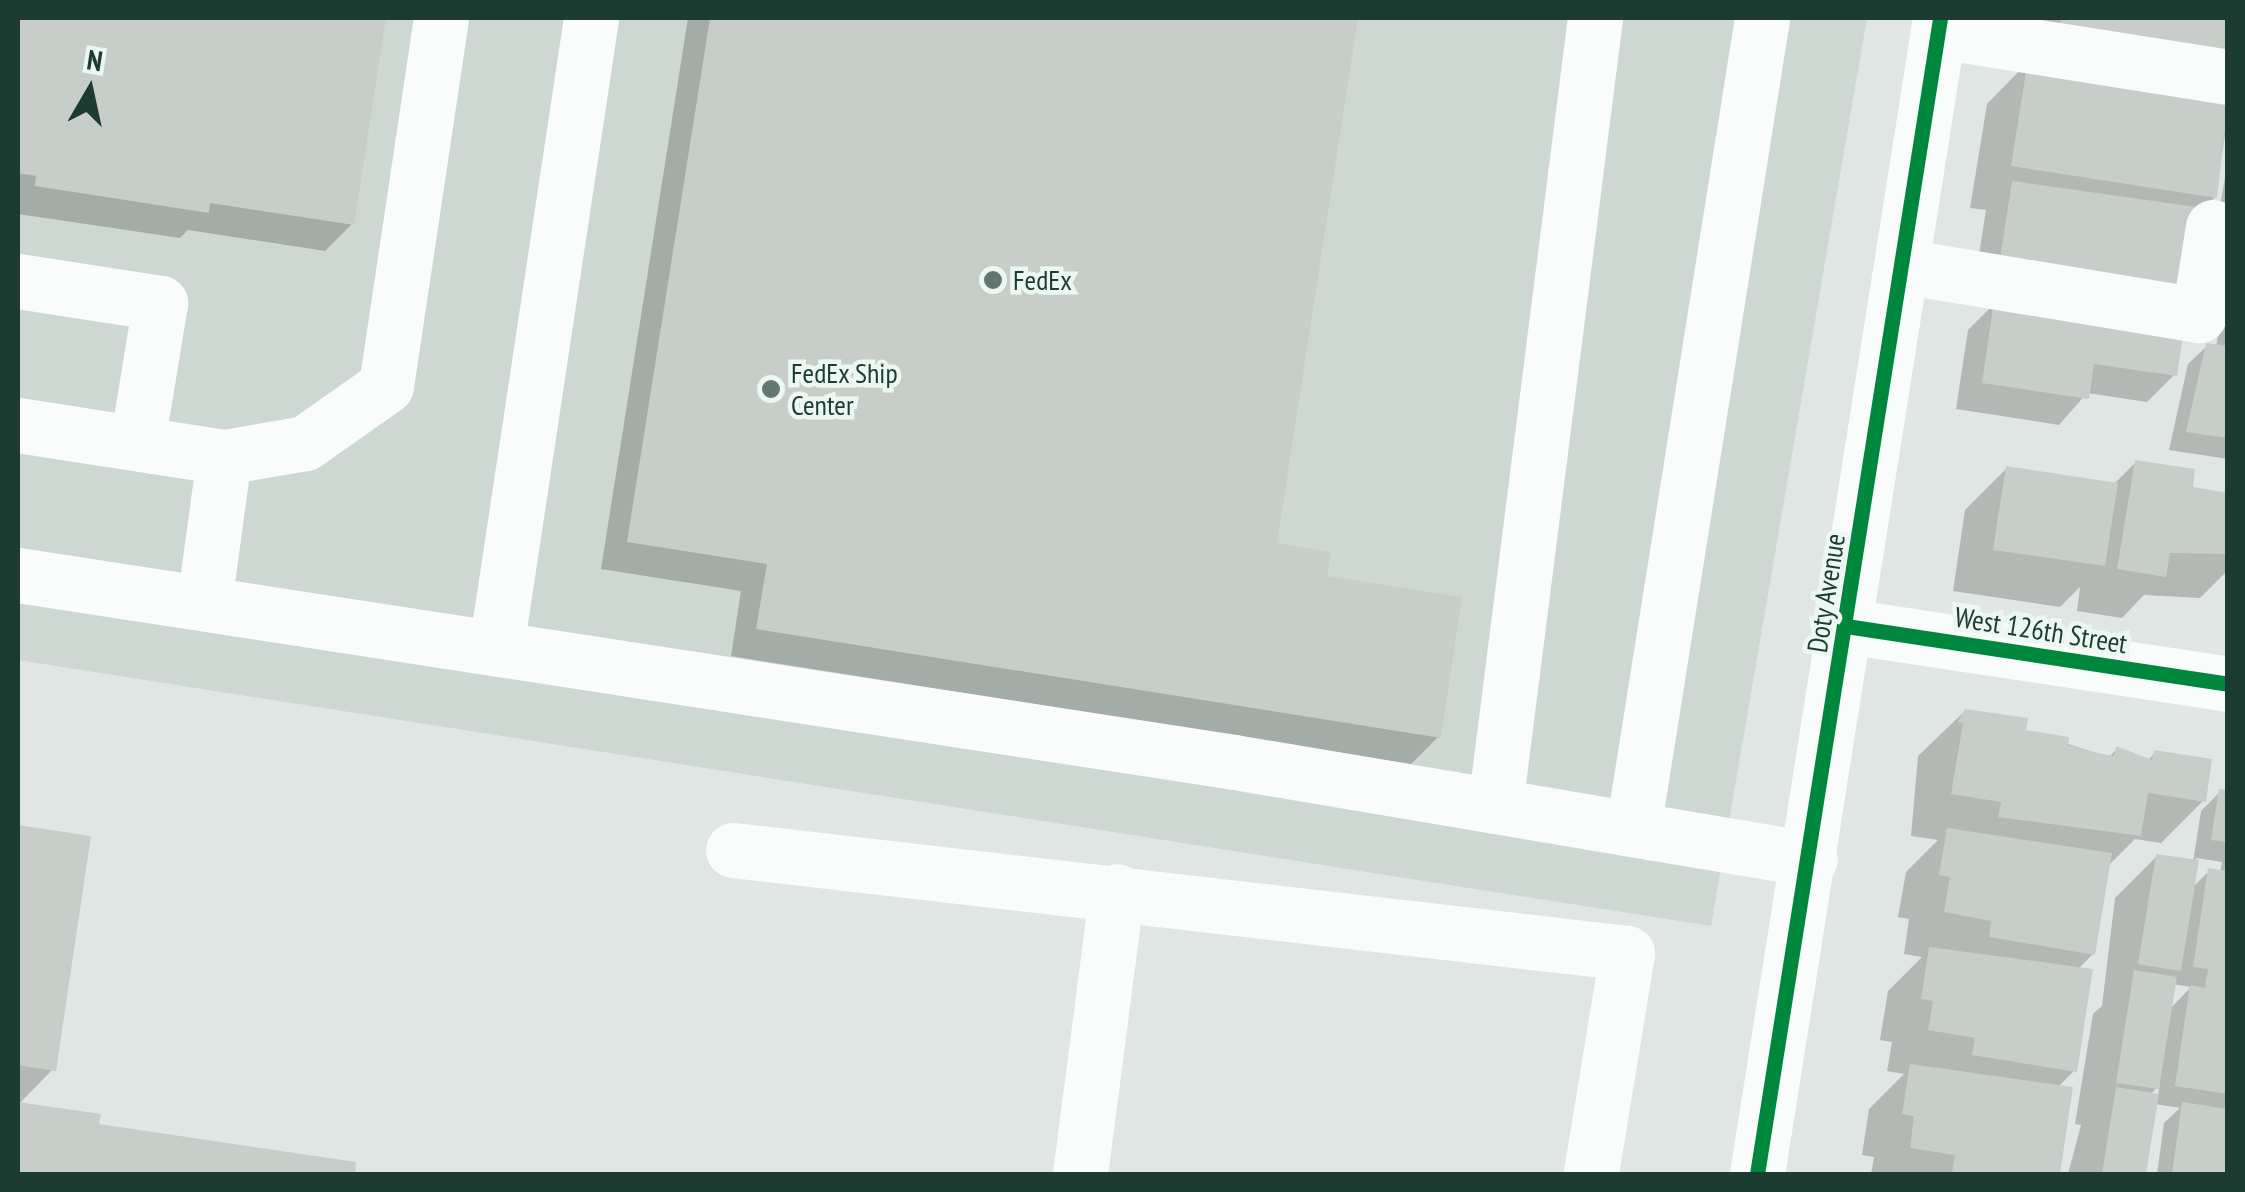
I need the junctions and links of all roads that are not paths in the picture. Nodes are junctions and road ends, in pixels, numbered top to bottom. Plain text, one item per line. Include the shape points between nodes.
1 (440, 18) edge
2 (591, 18) edge
3 (1595, 18) edge
4 (1762, 18) edge
5 (1939, 24) edge
6 (2228, 77) edge
7 (2213, 227) dead end
8 (1902, 266) junction
9 (18, 281) edge
10 (18, 425) edge
11 (136, 444) junction
12 (224, 457) junction
13 (18, 574) edge
14 (204, 602) junction
15 (1846, 626) junction
16 (496, 648) junction
17 (2228, 684) edge
18 (1495, 806) junction
19 (1633, 829) junction
20 (733, 850) dead end
21 (1810, 858) junction
22 (1116, 891) junction
23 (1080, 1174) edge
24 (1591, 1174) edge
25 (1757, 1174) edge

1 - 12 street via 386,386 305,443
2 - 16 street
3 - 18 street
4 - 19 street
5 - 6 street
5 - 8 street, Doty Avenue
7 - 8 street via 2200,315
8 - 15 street, Doty Avenue
9 - 11 street via 160,303
10 - 11 street
11 - 12 street
12 - 14 street
13 - 14 street
14 - 16 street
15 - 17 street, West 126th Street
15 - 21 street, Doty Avenue
16 - 18 street
18 - 19 street
19 - 21 street
20 - 22 street
21 - 25 street, Doty Avenue
22 - 23 street
22 - 24 street via 1627,954

